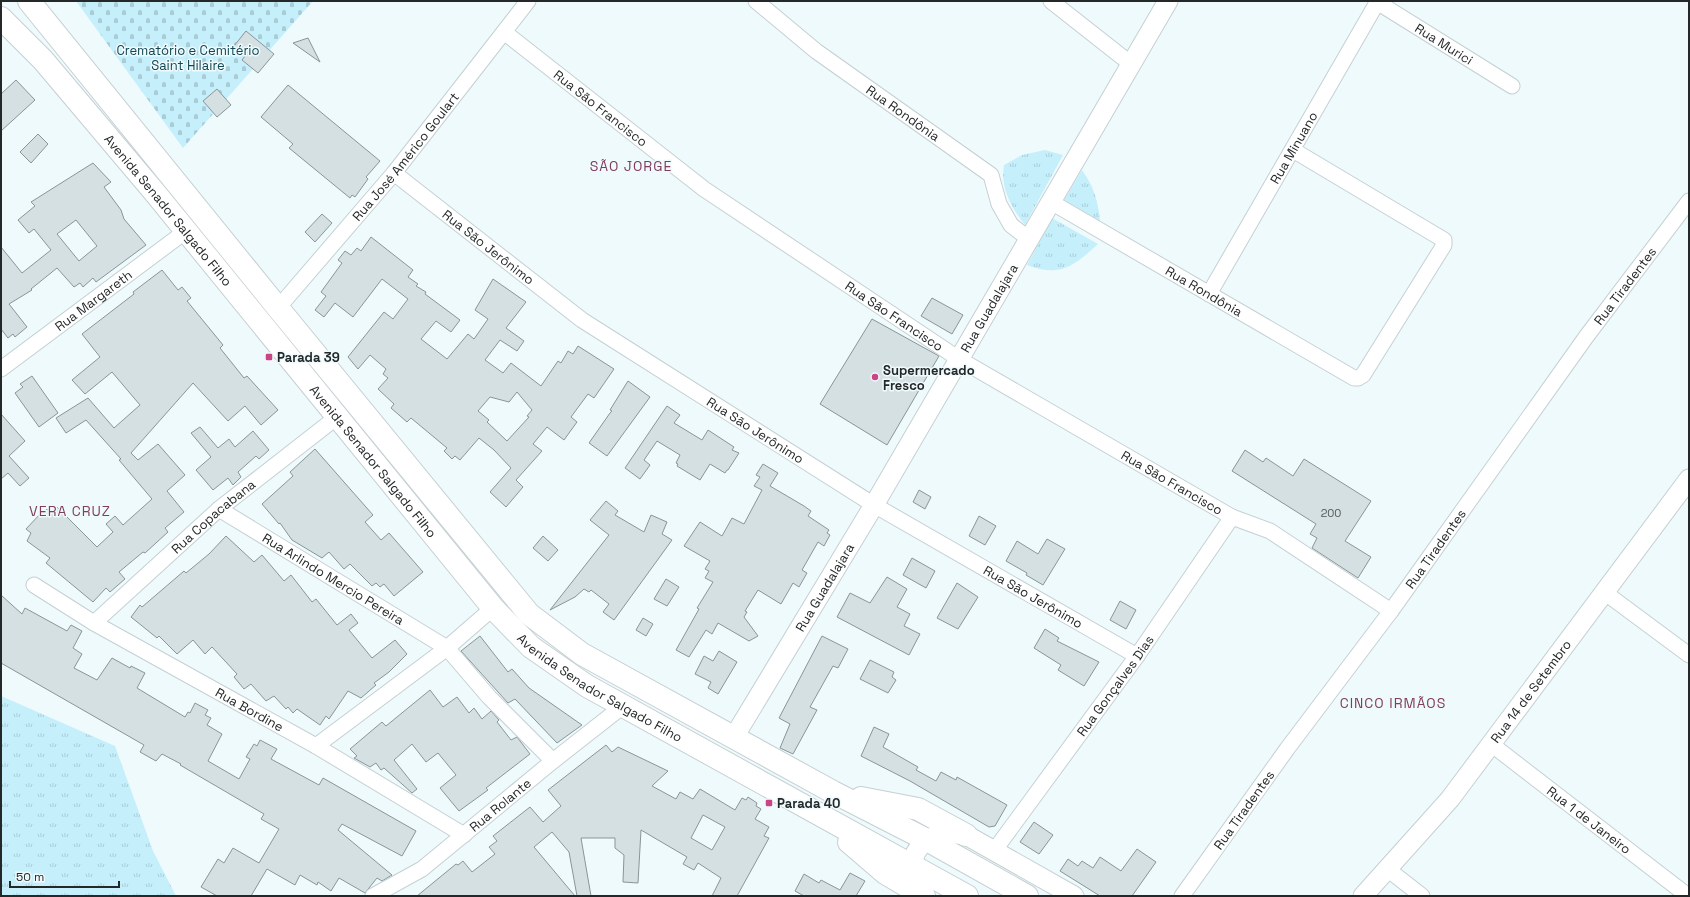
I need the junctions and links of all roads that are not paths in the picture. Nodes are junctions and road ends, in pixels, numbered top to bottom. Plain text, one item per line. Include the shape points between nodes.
1 (29, 1) edge
2 (528, 1) edge
3 (756, 1) edge
4 (1051, 1) edge
5 (1168, 1) edge
6 (1378, 1) edge
7 (1, 18) edge
8 (504, 32) junction
9 (1131, 64) junction
10 (1512, 86) dead end
11 (1293, 150) junction
12 (394, 173) junction
13 (1689, 201) edge
14 (1051, 202) junction
15 (186, 231) junction
16 (1029, 239) junction
17 (1209, 294) junction
18 (278, 308) junction
19 (959, 359) junction
20 (1, 369) edge
21 (337, 417) junction
22 (1689, 479) edge
23 (874, 505) junction
24 (219, 509) junction
25 (1232, 517) junction
26 (34, 585) dead end
27 (1604, 592) junction
28 (493, 608) junction
29 (1392, 611) junction
30 (94, 623) junction
31 (447, 648) junction
32 (1137, 656) junction
33 (1689, 656) edge
34 (623, 706) junction
35 (734, 737) junction
36 (1491, 744) junction
37 (316, 746) junction
38 (553, 761) junction
39 (833, 792) junction
40 (820, 816) junction
41 (464, 834) junction
42 (966, 835) junction
43 (927, 840) junction
44 (994, 851) junction
45 (913, 866) junction
46 (1386, 868) junction
47 (373, 896) edge
48 (926, 896) edge
49 (967, 896) edge
50 (1027, 896) edge
51 (1074, 896) edge
52 (1182, 896) edge
53 (1363, 896) edge
54 (1422, 896) edge
55 (1688, 896) edge

1 - 18 main road, Avenida Senador Salgado Filho
2 - 8 street, Rua José Américo Goulart
3 - 16 street, Rua Rondônia via 816,51 991,175 999,204 1008,220
4 - 9 street
5 - 9 street, Rua Guadalajara
6 - 10 street, Rua Murici
6 - 11 street, Rua Minuano
7 - 15 main road, Avenida Senador Salgado Filho via 43,60
8 - 12 street, Rua José Américo Goulart
8 - 19 street, Rua São Francisco via 704,189
9 - 14 street, Rua Guadalajara
11 - 17 street, Rua Minuano
11 - 17 street, Rua Rondônia via 1444,240 1444,245 1363,375 1358,378
12 - 18 street, Rua José Américo Goulart
12 - 23 street, Rua São Jerônimo via 582,320
13 - 29 street, Rua Tiradentes via 1586,338
14 - 16 street, Rua Guadalajara
14 - 17 street, Rua Rondônia
15 - 20 street, Rua Margareth
15 - 21 main road, Avenida Senador Salgado Filho
16 - 19 street, Rua Guadalajara
18 - 35 main road, Avenida Senador Salgado Filho via 529,614 582,654
19 - 23 street, Rua Guadalajara
19 - 25 street, Rua São Francisco
21 - 24 street, Rua Copacabana
21 - 28 main road, Avenida Senador Salgado Filho
22 - 27 street, Rua 14 de Setembro
23 - 32 street, Rua São Jerônimo
23 - 35 street, Rua Guadalajara
24 - 30 street, Rua Copacabana
24 - 31 street, Rua Arlindo Mercio Pereira
25 - 29 street, Rua São Francisco via 1270,531
25 - 32 street, Rua Gonçalves Dias
26 - 30 street, Rua Bordine
27 - 33 street
27 - 36 street, Rua 14 de Setembro
28 - 31 street
28 - 34 main road, Avenida Senador Salgado Filho via 531,647 555,666
29 - 52 street, Rua Tiradentes via 1288,748
30 - 37 street, Rua Bordine
31 - 37 street
31 - 38 street, Rua Arlindo Mercio Pereira via 489,697
32 - 44 street, Rua Gonçalves Dias
34 - 38 street, Rua Rolante
34 - 40 main road, Avenida Senador Salgado Filho
35 - 39 main road, Avenida Senador Salgado Filho
36 - 46 street, Rua 14 de Setembro via 1450,799
36 - 55 street, Rua 1 de Janeiro
37 - 41 street, Rua Bordine
38 - 41 street, Rua Rolante
39 - 42 main road, Avenida Senador Salgado Filho via 918,809
39 - 43 main road, Avenida Senador Salgado Filho
40 - 45 main road, Avenida Senador Salgado Filho
40 - 48 main road, Avenida Senador Salgado Filho via 885,873
41 - 47 street, Rua Rolante via 422,869
42 - 43 street via 938,834
42 - 44 street, Avenida Senador Salgado Filho
43 - 45 street via 916,850
43 - 50 main road, Avenida Senador Salgado Filho
44 - 51 street, Avenida Senador Salgado Filho
45 - 48 street via 913,875
45 - 49 main road, Avenida Senador Salgado Filho
46 - 53 street, Rua 14 de Setembro
46 - 54 street

